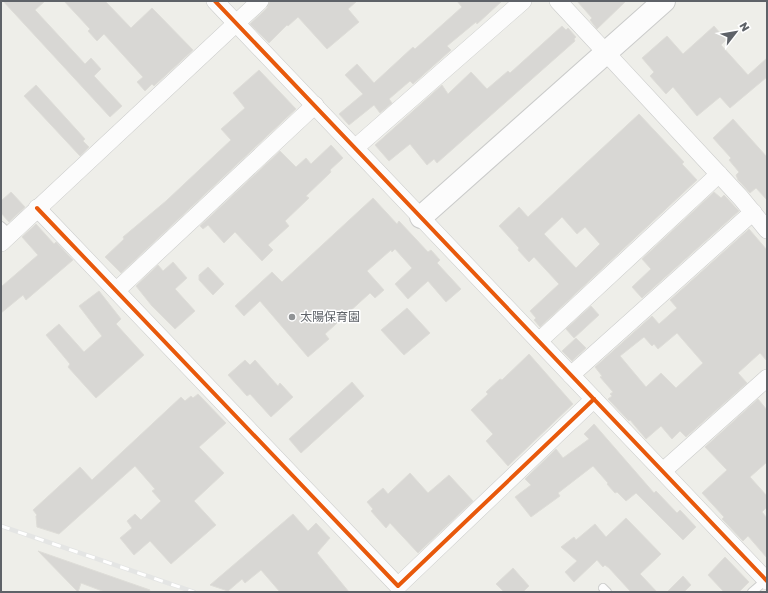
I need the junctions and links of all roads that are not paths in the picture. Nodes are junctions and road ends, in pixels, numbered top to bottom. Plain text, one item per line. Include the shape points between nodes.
1 (215, 1) edge
2 (260, 1) edge
3 (523, 1) edge
4 (558, 1) edge
5 (664, 1) edge
6 (237, 24) junction
7 (606, 53) junction
8 (315, 105) junction
9 (355, 148) junction
10 (719, 174) junction
11 (37, 208) junction
12 (753, 212) junction
13 (421, 217) junction
14 (767, 230) edge
15 (4, 234) edge
16 (117, 290) junction
17 (539, 341) junction
18 (571, 375) junction
19 (767, 378) edge
20 (594, 399) junction
21 (663, 471) junction
22 (764, 572) edge
23 (401, 589) edge
24 (752, 592) edge

1 - 6 street
2 - 6 street
3 - 9 street
4 - 7 street
5 - 7 street
6 - 8 street
6 - 11 street
7 - 10 street
7 - 13 street
8 - 9 street
8 - 16 street
9 - 13 street
10 - 12 street
10 - 17 street
11 - 15 street
11 - 16 street
12 - 14 street
12 - 18 street
13 - 17 street
16 - 23 street
17 - 18 street
18 - 20 street
19 - 21 street
20 - 21 street
20 - 23 street
21 - 22 street
22 - 24 lane

